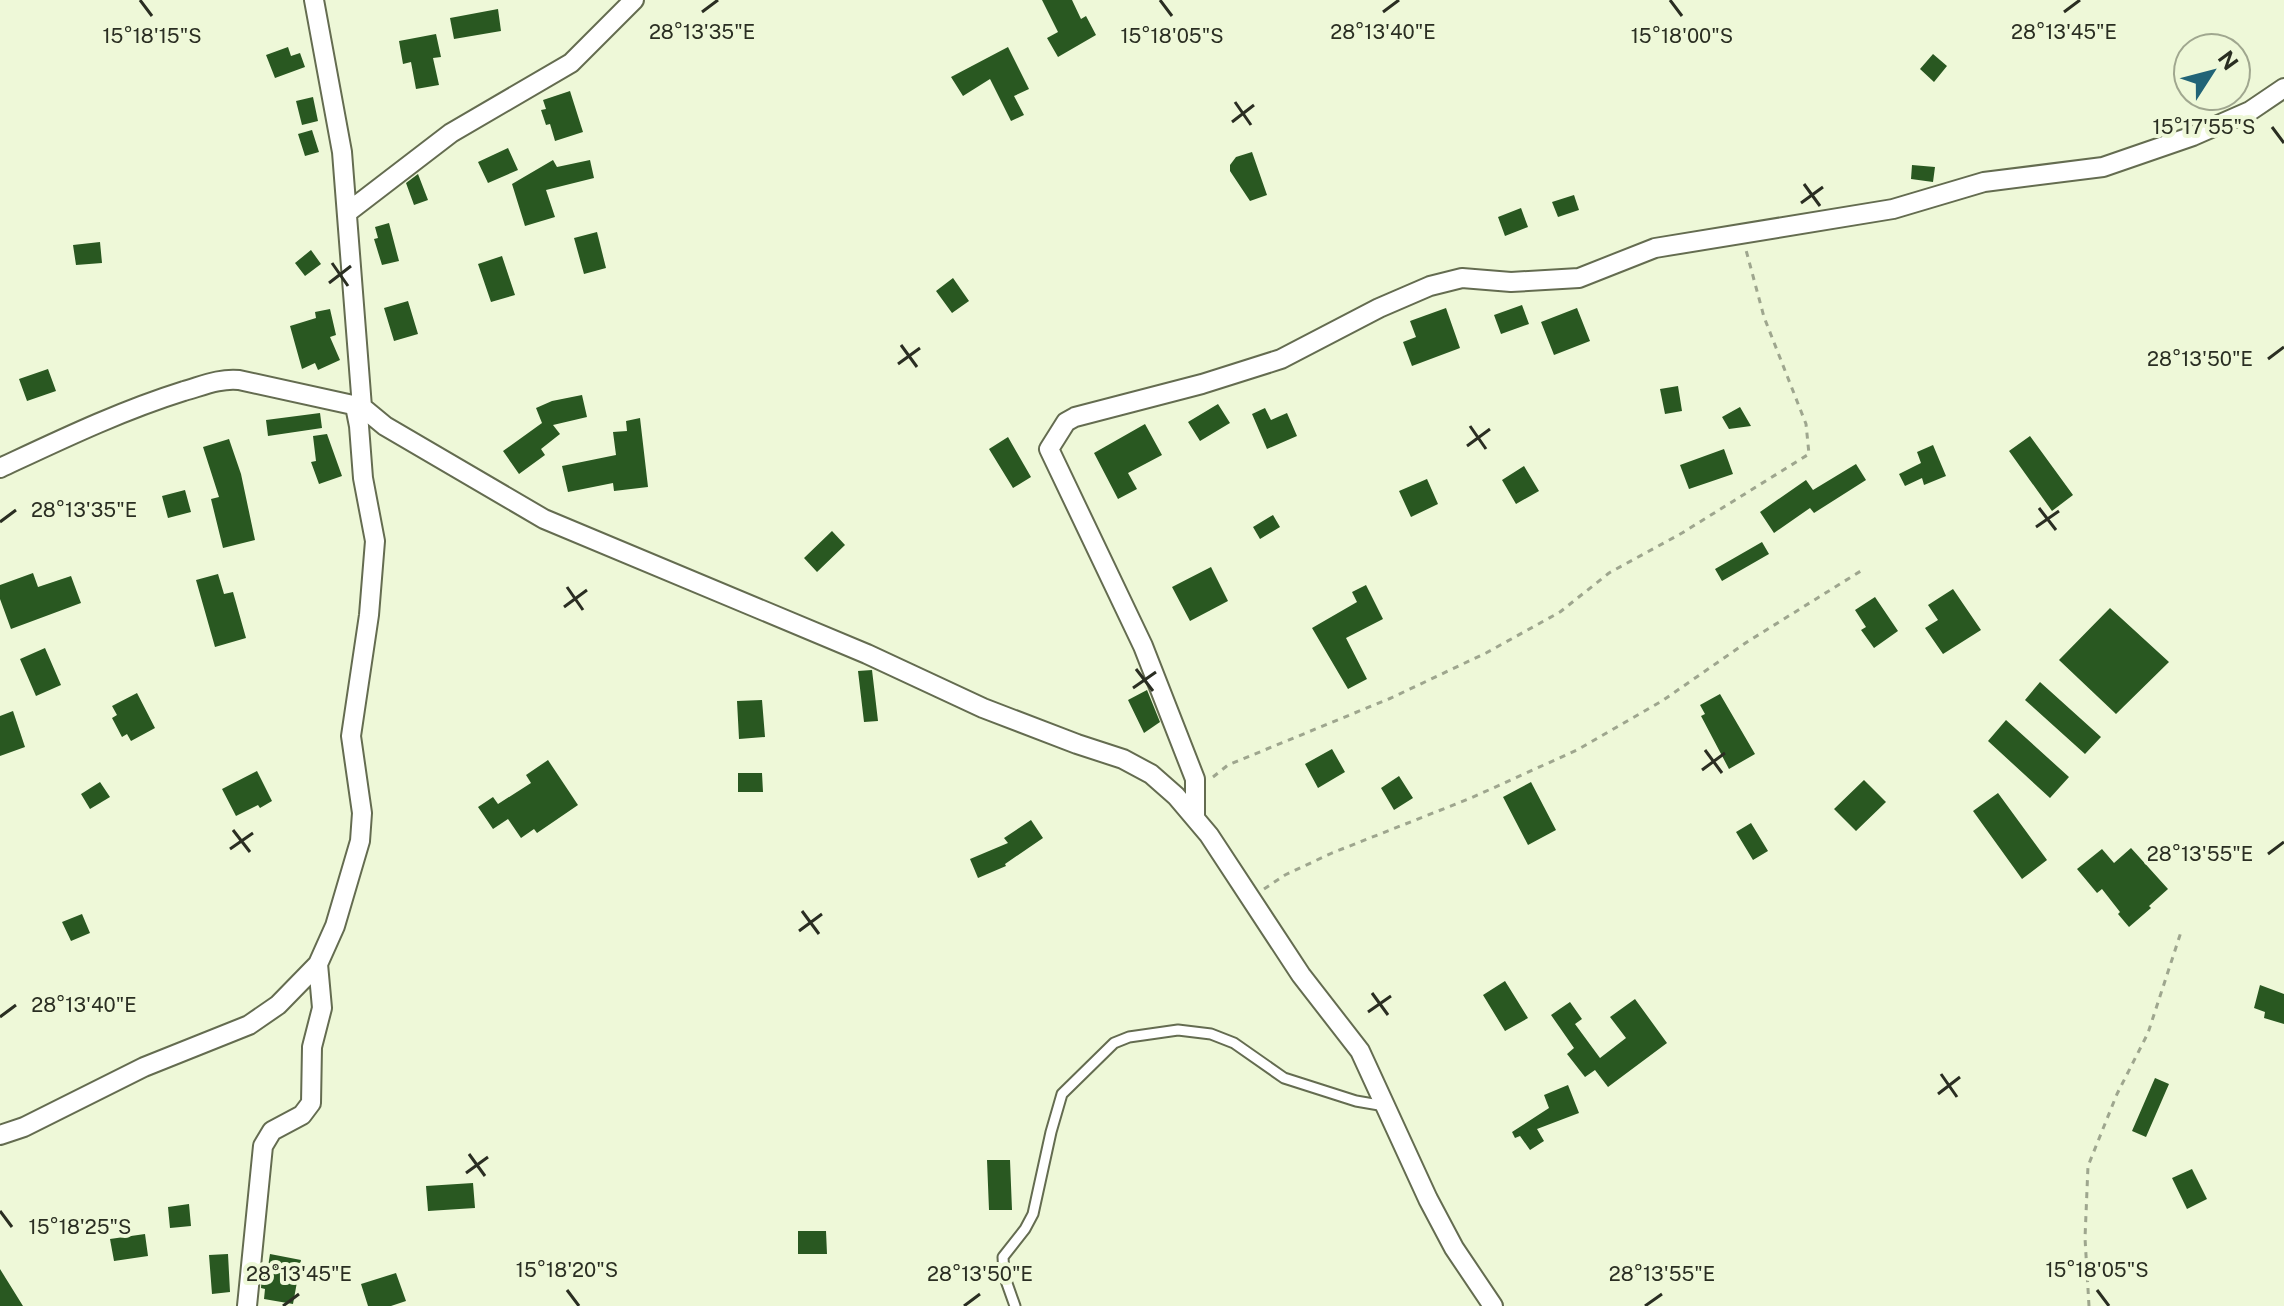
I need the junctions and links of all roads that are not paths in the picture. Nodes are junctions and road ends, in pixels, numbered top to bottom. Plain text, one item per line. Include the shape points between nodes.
1 (314, 0) edge
2 (634, 0) edge
3 (2284, 88) edge
4 (348, 212) junction
5 (359, 406) junction
6 (0, 468) edge
7 (1195, 816) junction
8 (318, 964) junction
9 (1385, 1106) junction
10 (0, 1135) edge
11 (247, 1306) edge
12 (1015, 1306) edge
13 (1493, 1306) edge

1 - 4 street
2 - 4 street via 571,63 451,133
3 - 7 street via 2208,130 2103,167 1984,182 1893,209 1655,248 1579,278 1462,278 1430,286 1281,359 1066,422 1049,449 1143,646 1195,779
4 - 5 street
5 - 6 street via 239,380 218,381 151,401
5 - 7 street via 544,519 983,708 1123,759 1151,774
5 - 8 street via 363,478 375,541 351,719 362,813 360,841
7 - 9 street via 1301,975 1360,1051
8 - 10 street via 278,1005 249,1025 144,1067
8 - 11 street via 322,1008 312,1047 311,1103 302,1115 272,1131 263,1146
9 - 12 lane via 1284,1078 1234,1043 1211,1034 1149,1032 1114,1043 1062,1094 1033,1214 1003,1257
9 - 13 street via 1454,1248

